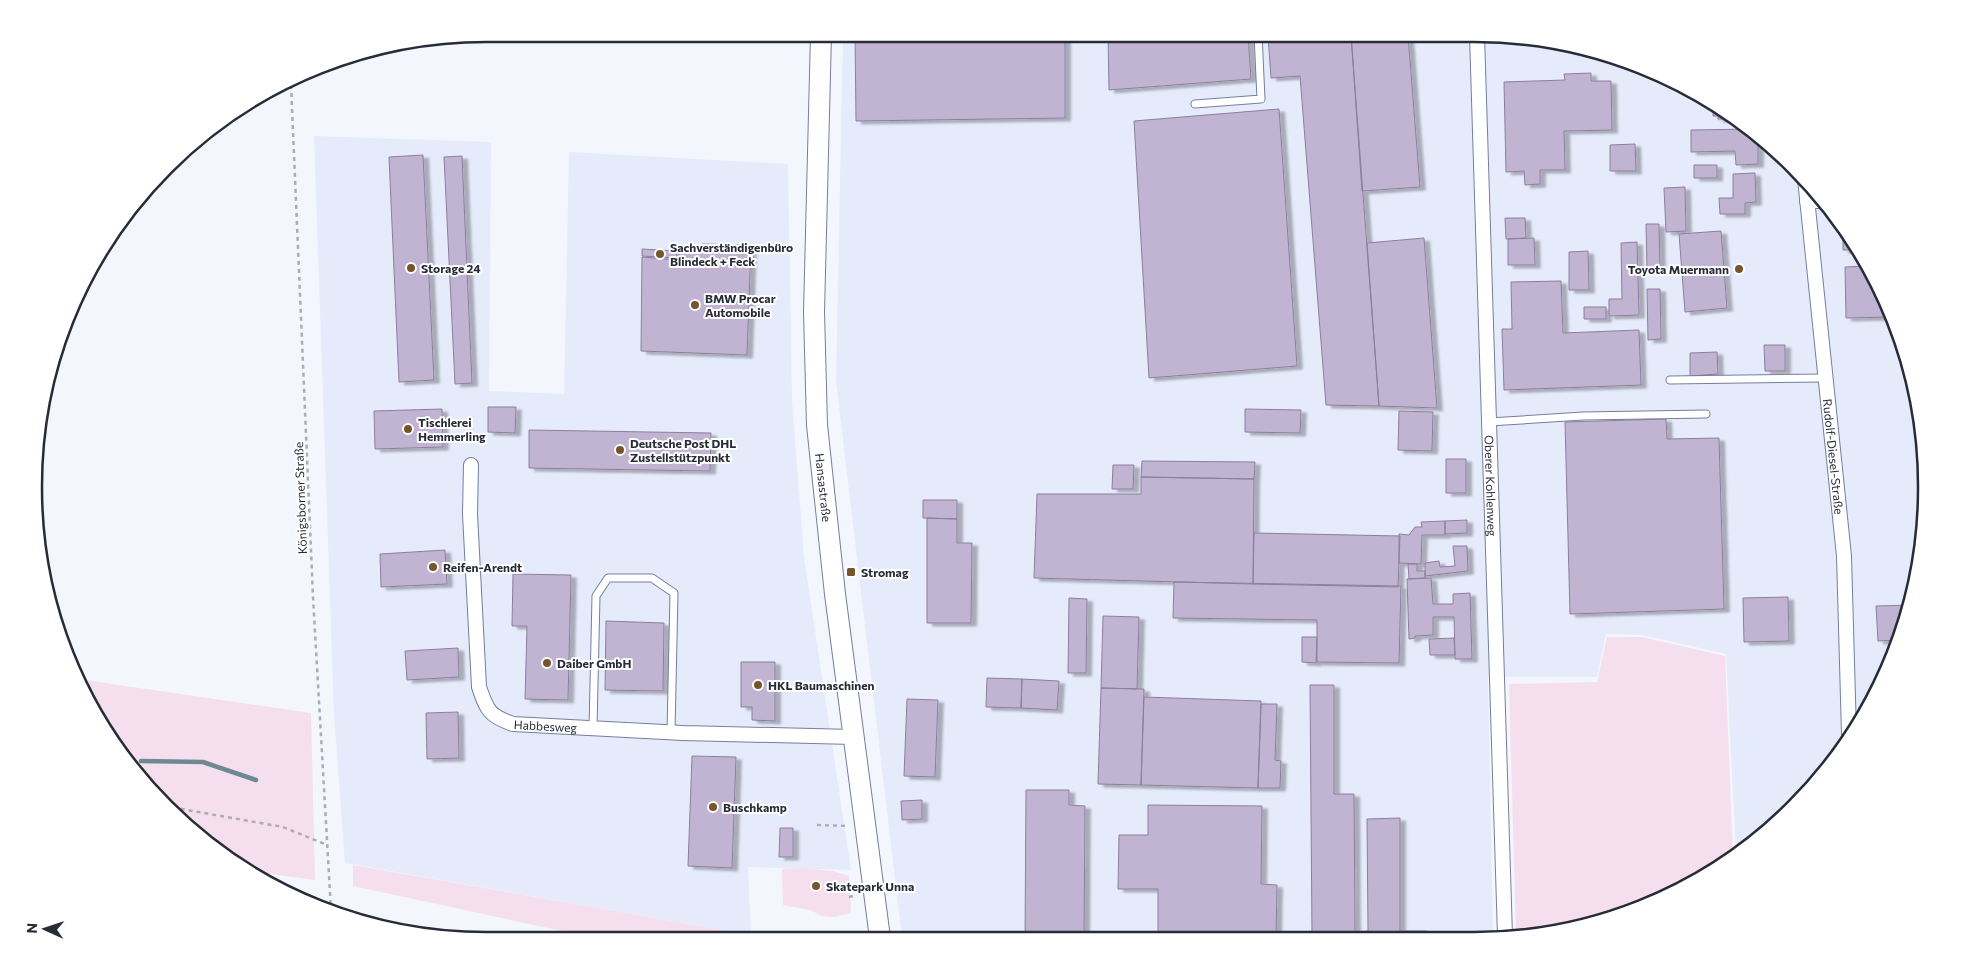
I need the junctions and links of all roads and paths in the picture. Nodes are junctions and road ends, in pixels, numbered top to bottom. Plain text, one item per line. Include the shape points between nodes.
1 (821, 42) edge
2 (1258, 42) edge
3 (1477, 42) edge
4 (291, 88) edge
5 (1195, 104) dead end
6 (1806, 192) edge
7 (1807, 201) junction
8 (1814, 201) edge
9 (1825, 378) junction
10 (1670, 380) dead end
11 (1706, 414) dead end
12 (1489, 422) junction
13 (471, 465) dead end
14 (1849, 726) edge
15 (593, 728) junction
16 (671, 732) junction
17 (854, 737) junction
18 (181, 809) edge
19 (817, 825) dead end
20 (866, 826) junction
21 (327, 845) junction
22 (330, 903) edge
23 (1505, 931) edge
24 (879, 932) edge

1 - 17 main road, Hansastraße via 814,312 817,425
2 - 5 lane via 1261,99
3 - 12 street, Oberer Kohlenweg
4 - 21 path, Königsborner Straße
6 - 7 street, Rudolf-Diesel-Straße
7 - 8 street
7 - 9 street, Rudolf-Diesel-Straße
9 - 10 lane
9 - 14 street, Rudolf-Diesel-Straße via 1844,556
11 - 12 lane via 1583,416
12 - 23 street, Oberer Kohlenweg
13 - 15 street, Habbesweg via 470,514 479,687 485,706 497,718 513,724
15 - 16 street, Habbesweg
15 - 16 lane via 596,596 608,578 652,578 674,593
16 - 17 street, Habbesweg
17 - 20 main road, Hansastraße
18 - 21 path via 282,827
19 - 20 path
20 - 24 main road, Hansastraße
21 - 22 path, Königsborner Straße

